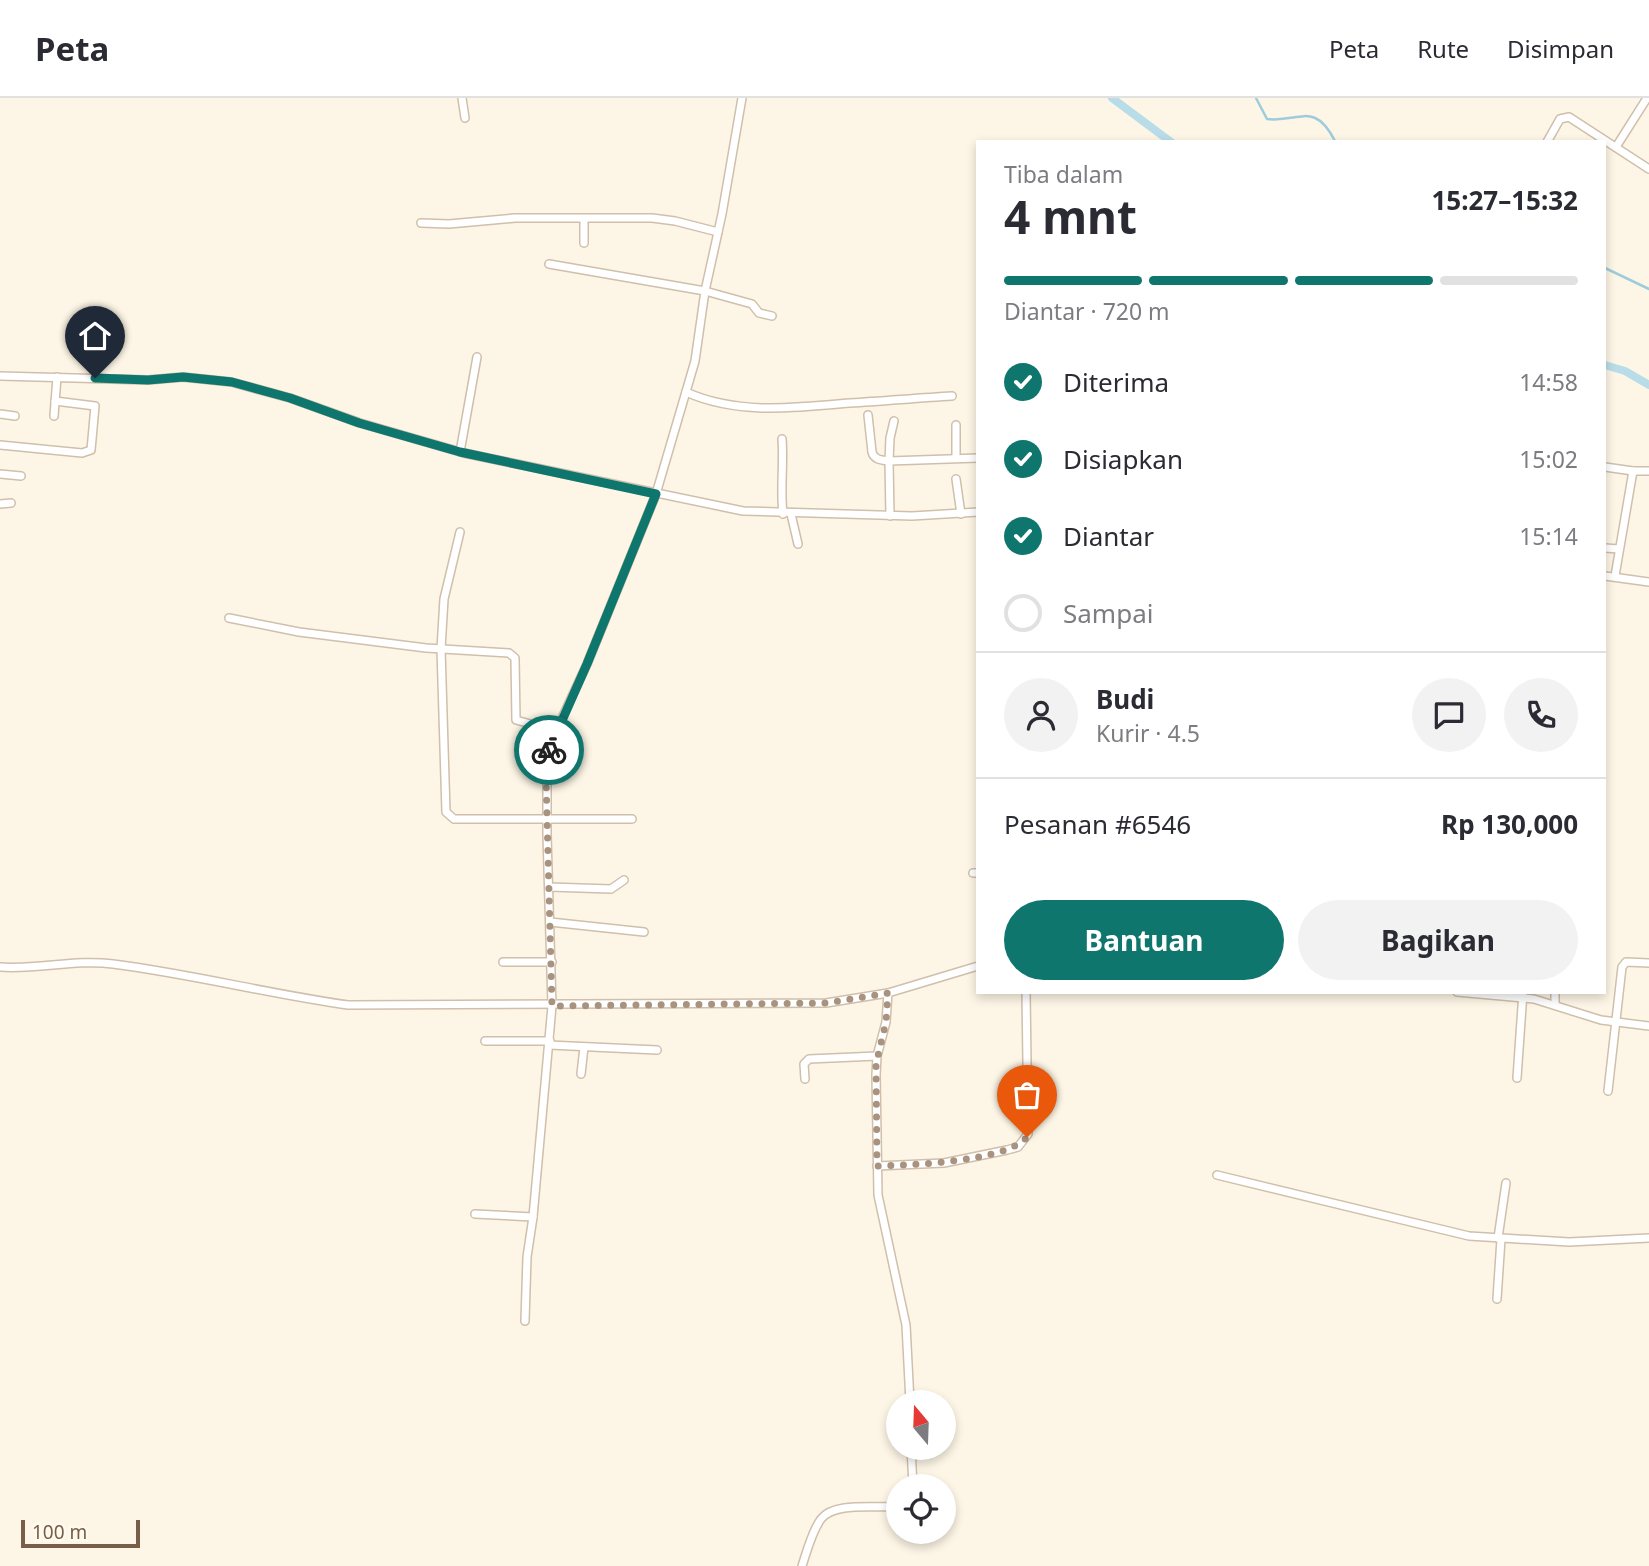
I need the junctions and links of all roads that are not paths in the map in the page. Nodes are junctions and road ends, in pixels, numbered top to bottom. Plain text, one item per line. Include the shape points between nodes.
1 (463, 98) edge
2 (741, 98) edge
3 (1647, 98) edge
4 (465, 118) dead end
5 (1548, 140) edge
6 (1605, 140) edge
7 (1606, 141) edge
8 (1616, 147) junction
9 (1649, 169) edge
10 (584, 219) junction
11 (421, 223) dead end
12 (718, 232) junction
13 (584, 243) dead end
14 (549, 264) dead end
15 (705, 290) junction
16 (772, 316) dead end
17 (477, 357) dead end
18 (0, 376) edge
19 (57, 377) junction
20 (685, 392) junction
21 (952, 396) dead end
22 (55, 401) junction
23 (0, 414) edge
24 (868, 415) dead end
25 (15, 416) dead end
26 (54, 416) dead end
27 (894, 421) dead end
28 (956, 425) dead end
29 (782, 439) dead end
30 (0, 445) edge
31 (460, 452) junction
32 (956, 458) junction
33 (976, 458) edge
34 (889, 461) junction
35 (1606, 467) edge
36 (1633, 471) junction
37 (1649, 471) edge
38 (0, 474) edge
39 (21, 476) dead end
40 (956, 479) dead end
41 (656, 494) junction
42 (10, 503) dead end
43 (0, 504) edge
44 (976, 512) edge
45 (787, 514) junction
46 (961, 514) junction
47 (890, 516) junction
48 (460, 533) dead end
49 (798, 544) dead end
50 (1606, 548) edge
51 (1619, 549) junction
52 (1606, 576) edge
53 (1615, 576) junction
54 (1649, 582) edge
55 (229, 618) dead end
56 (441, 649) junction
57 (556, 731) junction
58 (547, 819) junction
59 (632, 819) dead end
60 (624, 880) dead end
61 (550, 887) junction
62 (551, 922) junction
63 (644, 932) dead end
64 (503, 962) dead end
65 (552, 962) junction
66 (1649, 963) edge
67 (976, 966) edge
68 (0, 967) edge
69 (888, 993) junction
70 (1026, 994) edge
71 (1500, 994) edge
72 (1555, 994) edge
73 (1522, 995) edge
74 (1555, 1005) junction
75 (552, 1006) junction
76 (1616, 1023) junction
77 (1649, 1026) edge
78 (485, 1041) dead end
79 (549, 1043) junction
80 (584, 1047) junction
81 (657, 1050) dead end
82 (877, 1056) junction
83 (580, 1074) dead end
84 (1517, 1078) dead end
85 (805, 1079) dead end
86 (1608, 1091) dead end
87 (877, 1166) junction
88 (1217, 1175) dead end
89 (1506, 1183) dead end
90 (475, 1214) dead end
91 (533, 1217) junction
92 (1649, 1238) edge
93 (1500, 1239) junction
94 (1497, 1299) dead end
95 (525, 1321) dead end
96 (909, 1390) edge
97 (886, 1506) edge
98 (802, 1566) edge

1 - 4 street
2 - 12 street
3 - 8 street
5 - 6 street via 1565,117
7 - 8 street
8 - 9 street
10 - 11 street
10 - 12 street via 652,218
10 - 13 street
12 - 15 street
14 - 15 street
15 - 16 street via 752,304 759,313
15 - 20 street via 695,361
17 - 31 street
18 - 19 street
19 - 22 street
19 - 31 street via 183,377 232,382
20 - 21 street via 716,403 789,408
20 - 41 street
22 - 26 street
22 - 30 street via 95,406 91,450
23 - 25 street
24 - 34 street via 873,455
27 - 34 street
28 - 32 street
29 - 45 street
31 - 41 street
32 - 33 street
32 - 34 street
34 - 47 street
35 - 36 street
36 - 37 street
36 - 51 street
38 - 39 street
40 - 46 street
41 - 45 street via 743,511
41 - 57 street
42 - 43 street
44 - 46 street
45 - 47 street
45 - 49 street
46 - 47 street
48 - 56 street via 444,599
50 - 51 street
51 - 53 street
52 - 53 street
53 - 54 street
55 - 56 street via 299,632
56 - 57 street via 509,653 515,658 516,720
56 - 58 street via 446,812 461,819
57 - 58 street via 547,759
58 - 59 street
58 - 61 street
60 - 61 street via 611,889
61 - 62 street
62 - 63 street
62 - 65 street
64 - 65 street
65 - 75 street
66 - 76 street via 1626,962 1622,967
67 - 69 street
68 - 75 street via 111,963 348,1005
69 - 75 street via 826,1003
69 - 82 street
70 - 87 street via 1028,1134 1023,1143 944,1163
71 - 73 street
72 - 74 street
73 - 74 street
73 - 84 street
74 - 76 street
75 - 79 street
76 - 77 street
76 - 86 street
78 - 79 street
79 - 80 street
79 - 91 street
80 - 81 street
80 - 83 street
82 - 85 street via 814,1057 804,1064
82 - 87 street
87 - 96 street via 878,1195 906,1325
88 - 93 street via 1454,1233
89 - 93 street
90 - 91 street
91 - 95 street
92 - 93 street
93 - 94 street
97 - 98 street via 829,1512 821,1519

